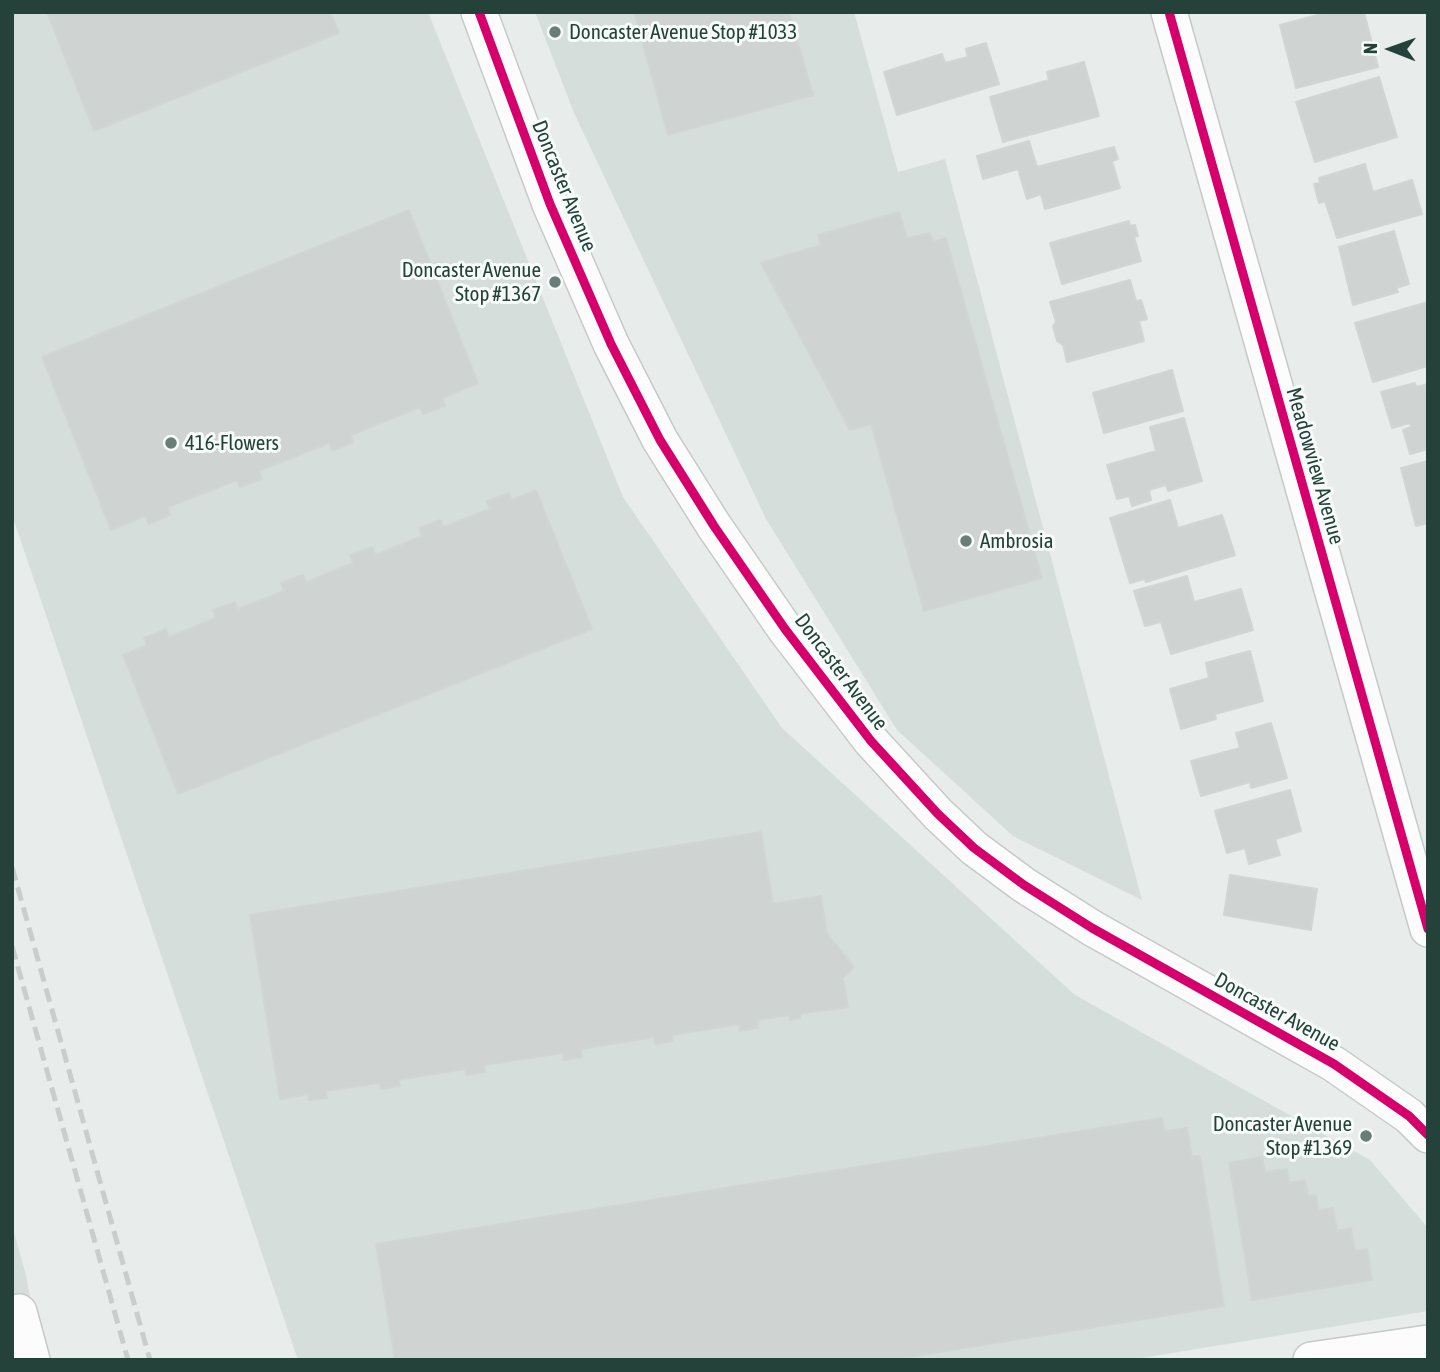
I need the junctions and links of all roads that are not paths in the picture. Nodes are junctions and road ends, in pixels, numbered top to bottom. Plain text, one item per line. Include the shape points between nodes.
1 (479, 12) edge
2 (1169, 12) edge
3 (1428, 929) edge
4 (1428, 1135) edge
5 (12, 1314) edge
6 (1428, 1343) edge
7 (1348, 1357) edge
8 (32, 1360) edge
9 (1311, 1360) edge

1 - 4 street, Doncaster Avenue via 550,204 611,344 660,440 785,629 871,741 974,848 1024,885 1334,1064 1409,1116
2 - 3 street, Meadowview Avenue
5 - 8 street via 19,1312
6 - 7 street
7 - 9 street

